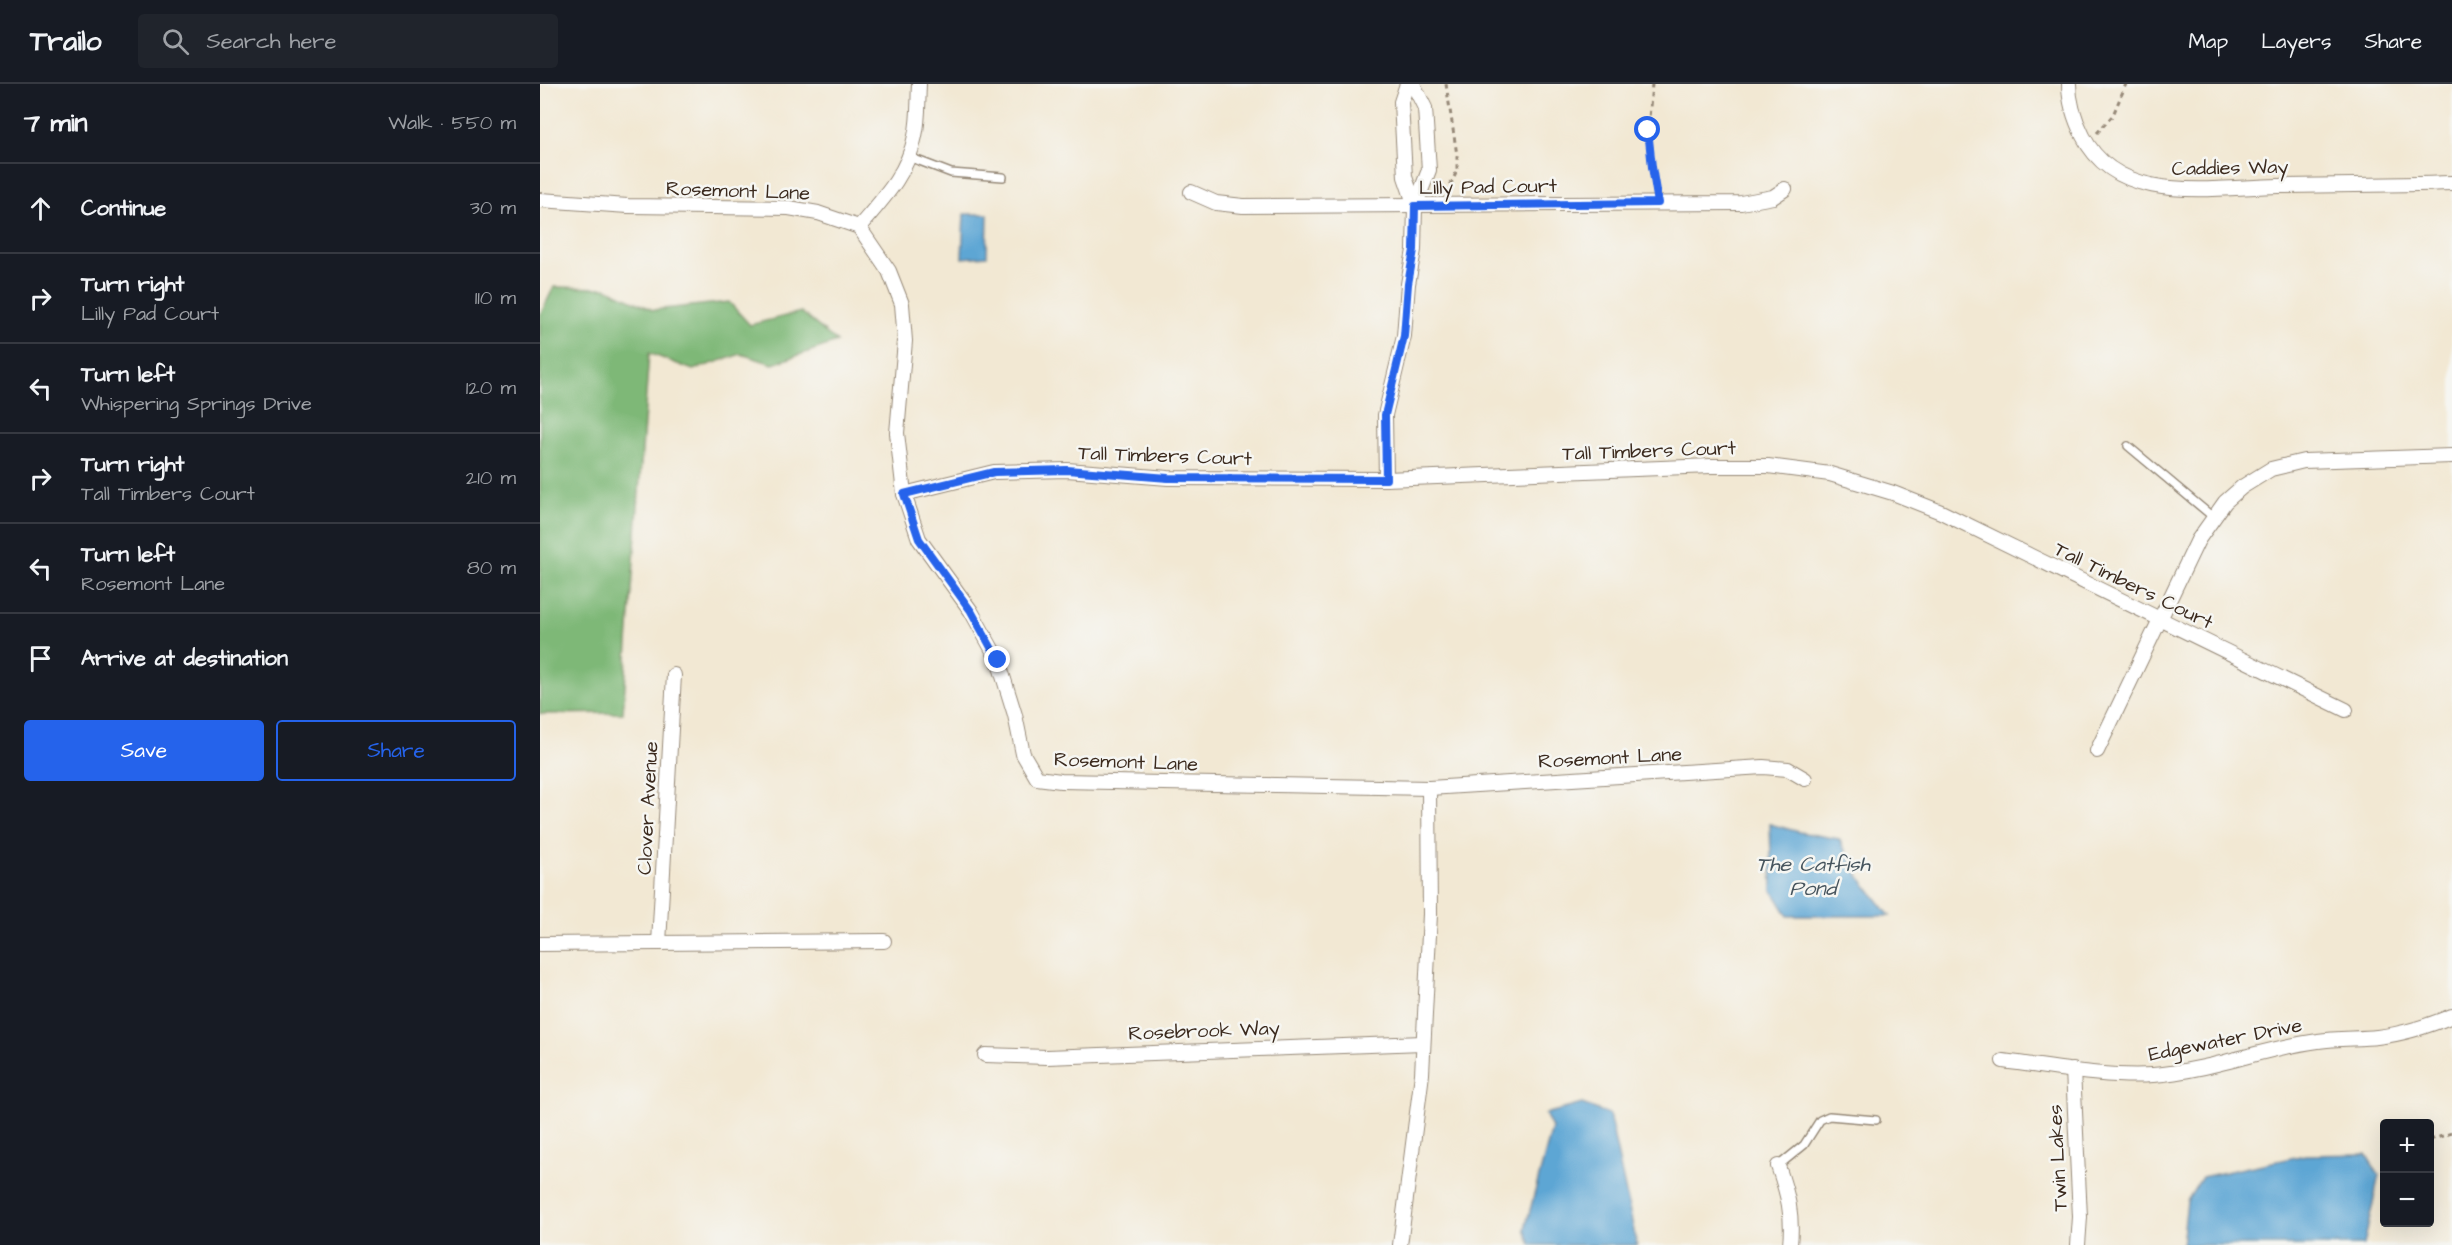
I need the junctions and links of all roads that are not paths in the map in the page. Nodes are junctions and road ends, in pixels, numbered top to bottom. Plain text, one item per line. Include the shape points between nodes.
1 (919, 84) edge
2 (1407, 84) edge
3 (1413, 84) edge
4 (2069, 84) edge
5 (909, 157) junction
6 (1003, 177) dead end
7 (2452, 183) edge
8 (1785, 189) dead end
9 (1191, 192) dead end
10 (540, 200) edge
11 (1415, 206) junction
12 (859, 227) junction
13 (2128, 446) dead end
14 (2452, 456) edge
15 (1386, 479) junction
16 (904, 494) junction
17 (2213, 517) junction
18 (2160, 619) junction
19 (674, 675) dead end
20 (2346, 710) dead end
21 (2097, 751) dead end
22 (1805, 779) dead end
23 (1429, 788) junction
24 (884, 941) dead end
25 (659, 943) junction
26 (540, 944) edge
27 (2452, 1016) edge
28 (1423, 1043) junction
29 (986, 1054) dead end
30 (2003, 1061) dead end
31 (2073, 1070) junction
32 (1876, 1120) dead end
33 (1778, 1166) joint
34 (1401, 1245) edge
35 (1790, 1245) edge
36 (2078, 1245) edge

1 - 5 street via 916,135
2 - 11 street via 1401,102 1405,177
3 - 11 street via 1425,108 1429,170
4 - 7 street, Caddies Way via 2077,123 2093,153 2110,169 2130,179 2163,187 2197,189
5 - 6 lane via 951,173
5 - 12 street via 895,185
8 - 11 street, Lilly Pad Court via 1773,198 1741,202
9 - 11 street, Lilly Pad Court via 1216,202 1243,206
10 - 12 street, Rosemont Lane via 628,206 789,208
11 - 15 street via 1404,336 1385,415
12 - 16 street, Rosemont Lane via 890,271 902,304 905,341 897,433
13 - 17 lane
14 - 17 street via 2304,460 2282,465 2241,487
15 - 16 street, Tall Timbers Court via 1168,478 1056,470 994,472
15 - 18 street, Tall Timbers Court via 1711,466 1768,466 1830,474 1941,513
16 - 23 street, Rosemont Lane via 919,539 971,611 998,660 1023,754 1037,778
17 - 18 street
18 - 20 street, Tall Timbers Court
18 - 21 street
19 - 25 street, Clover Avenue
22 - 23 street, Rosemont Lane via 1788,769 1763,767
23 - 28 street via 1430,914
24 - 25 street
25 - 26 street
27 - 31 street, Edgewater Drive via 2412,1031 2276,1047 2175,1072 2118,1075
28 - 29 street, Rosebrook Way via 1047,1057
28 - 34 street
30 - 31 street, Edgewater Drive
31 - 36 street, Twin Lakes
32 - 33 lane via 1829,1116 1820,1120 1804,1145
33 - 35 street via 1790,1201

